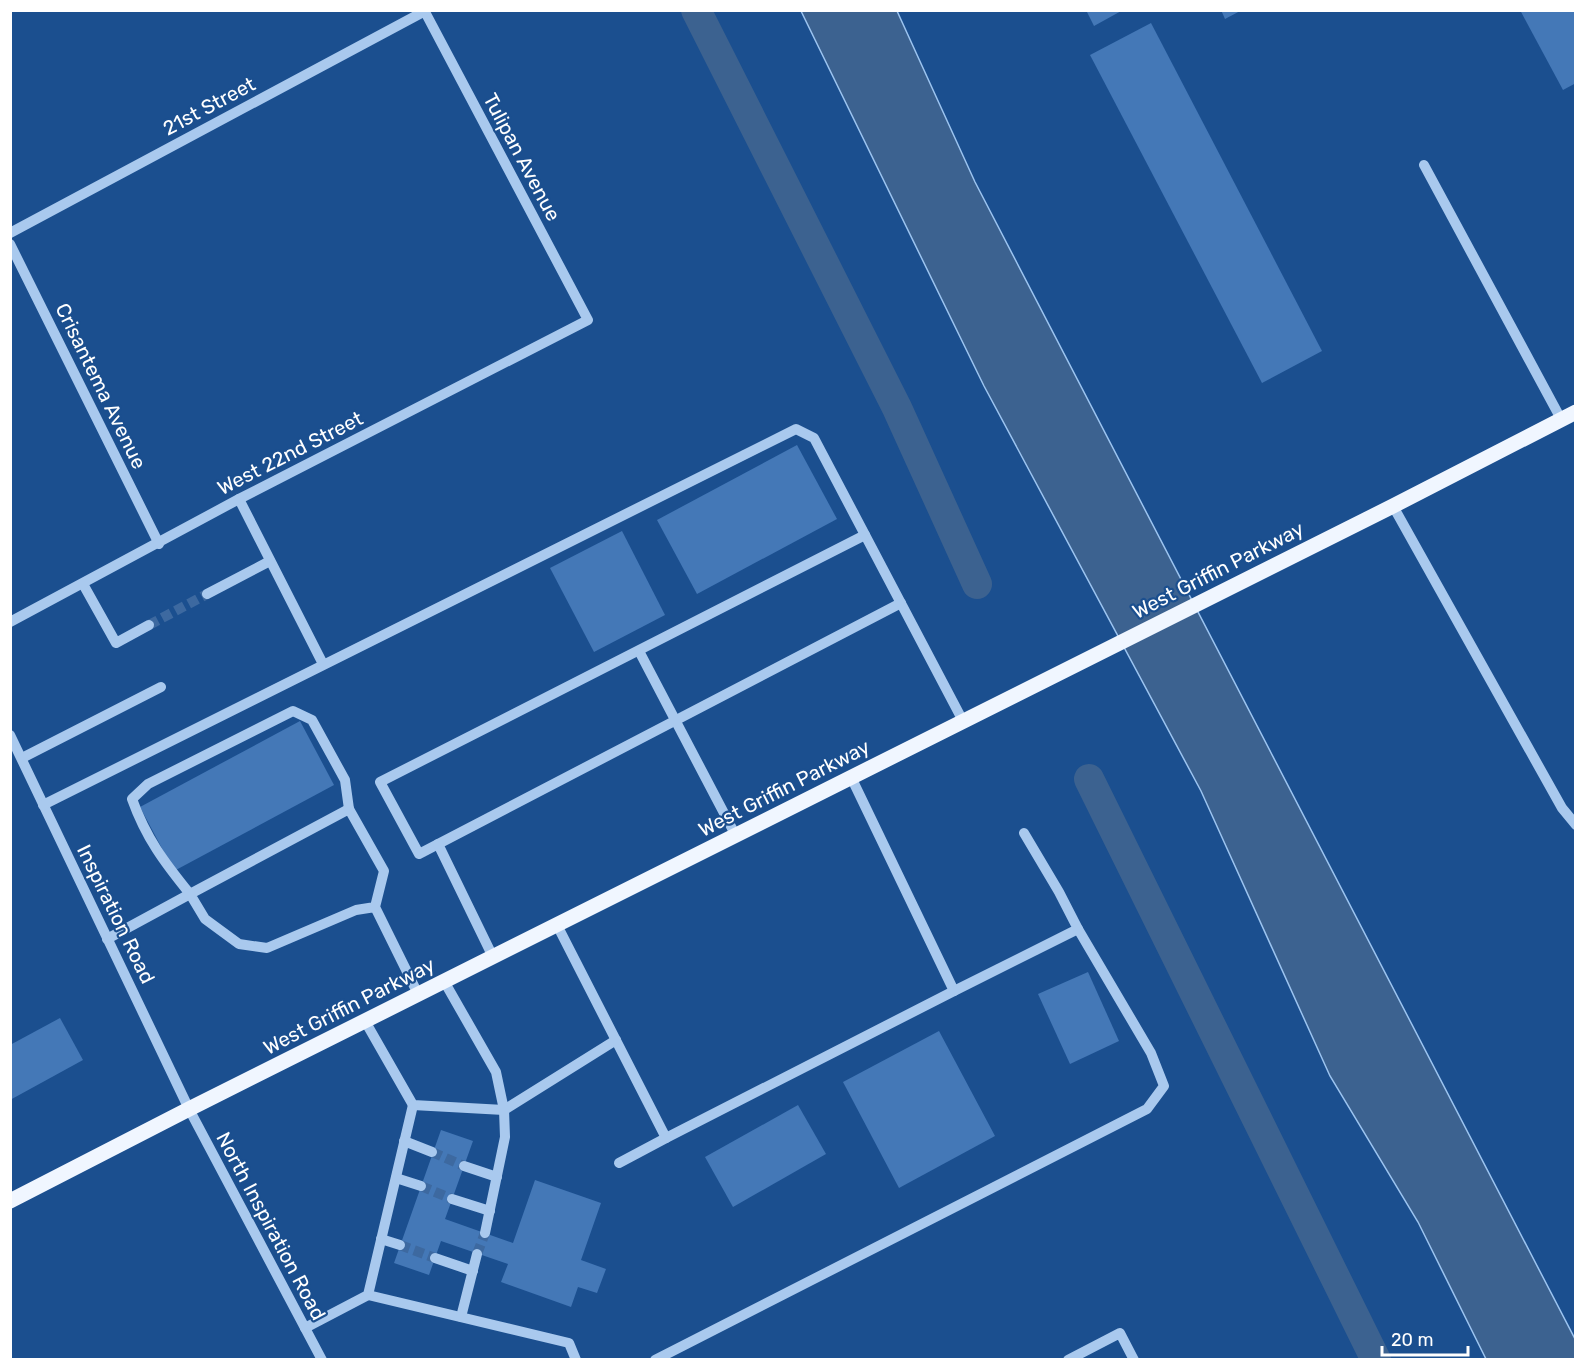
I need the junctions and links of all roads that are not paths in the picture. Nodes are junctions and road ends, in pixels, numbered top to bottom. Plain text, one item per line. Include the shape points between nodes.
1 (425, 11) edge
2 (1424, 165) dead end
3 (10, 233) edge
4 (10, 244) edge
5 (588, 320) joint
6 (1575, 412) edge
7 (1561, 419) junction
8 (239, 500) junction
9 (1393, 506) junction
10 (866, 536) junction
11 (159, 544) junction
12 (270, 561) junction
13 (83, 584) junction
14 (207, 594) tunnel mouth
15 (901, 603) junction
16 (10, 622) edge
17 (149, 625) tunnel mouth
18 (639, 651) junction
19 (323, 664) junction
20 (161, 687) dead end
21 (676, 720) junction
22 (963, 721) junction
23 (10, 735) edge
24 (22, 758) junction
25 (851, 777) junction
26 (43, 805) junction
27 (349, 809) junction
28 (1575, 825) edge
29 (1024, 833) dead end
30 (736, 836) junction
31 (438, 844) junction
32 (190, 894) junction
33 (375, 907) junction
34 (557, 925) junction
35 (1078, 929) junction
36 (107, 939) junction
37 (494, 957) junction
38 (444, 981) junction
39 (954, 991) junction
40 (418, 994) junction
41 (365, 1021) junction
42 (616, 1040) junction
43 (413, 1105) junction
44 (189, 1109) junction
45 (504, 1110) junction
46 (666, 1138) junction
47 (404, 1141) junction
48 (432, 1152) tunnel mouth
49 (619, 1163) dead end
50 (464, 1166) tunnel mouth
51 (497, 1177) junction
52 (396, 1178) junction
53 (421, 1186) tunnel mouth
54 (452, 1199) tunnel mouth
55 (10, 1201) edge
56 (490, 1211) junction
57 (485, 1233) tunnel mouth
58 (381, 1239) junction
59 (400, 1245) tunnel mouth
60 (477, 1254) tunnel mouth
61 (435, 1258) tunnel mouth
62 (473, 1271) junction
63 (368, 1295) junction
64 (461, 1317) junction
65 (305, 1328) junction
66 (322, 1359) edge
67 (576, 1359) edge
68 (655, 1359) edge
69 (1068, 1359) edge
70 (1134, 1359) edge

1 - 3 street, 21st Street
1 - 5 street, Tulipan Avenue
2 - 7 street
4 - 11 street, Crisantema Avenue
5 - 8 street, West 22nd Street
6 - 7 main road, West Griffin Parkway
7 - 9 main road, West Griffin Parkway
8 - 11 street, West 22nd Street
8 - 12 street
9 - 22 main road, West Griffin Parkway
9 - 28 street
10 - 15 street
10 - 18 street
10 - 19 street via 814,438 796,429
11 - 13 street, West 22nd Street
12 - 14 street
12 - 19 street
13 - 16 street, West 22nd Street
13 - 17 street via 116,643
15 - 21 street
15 - 22 street
18 - 21 street
18 - 31 street via 380,782 418,854
19 - 26 street
20 - 24 street
21 - 30 street
21 - 31 street
22 - 25 main road, West Griffin Parkway
23 - 24 street, Inspiration Road
24 - 26 street, Inspiration Road
25 - 30 main road, West Griffin Parkway
25 - 39 street
26 - 36 street, Inspiration Road
27 - 32 street
27 - 32 street via 345,780 312,720 293,711 148,784 132,799 142,826 161,860
27 - 33 street via 384,871
29 - 35 street
30 - 34 main road, West Griffin Parkway
31 - 37 street
32 - 33 street via 205,919 238,945 267,948 356,910
32 - 36 street
33 - 40 street
34 - 37 main road, West Griffin Parkway
34 - 42 street
35 - 39 street
35 - 68 street via 1151,1053 1164,1086 1147,1109
36 - 44 street, Inspiration Road
37 - 38 main road, West Griffin Parkway
38 - 40 main road, West Griffin Parkway
38 - 45 street via 496,1072
39 - 46 street
40 - 41 main road, West Griffin Parkway
41 - 43 street
41 - 44 main road, West Griffin Parkway
42 - 45 street
42 - 46 street
43 - 45 street
43 - 47 street
44 - 55 main road, West Griffin Parkway
44 - 65 street, North Inspiration Road
45 - 51 street via 505,1137
46 - 49 street
47 - 48 street
47 - 52 street
50 - 51 street
51 - 56 street
52 - 53 street
52 - 58 street
54 - 56 street
56 - 57 street
58 - 59 street
58 - 63 street
60 - 62 street
61 - 62 street
62 - 64 street
63 - 64 street
63 - 65 street
64 - 67 street via 568,1342
65 - 66 street, North Inspiration Road
69 - 70 street via 1120,1333

